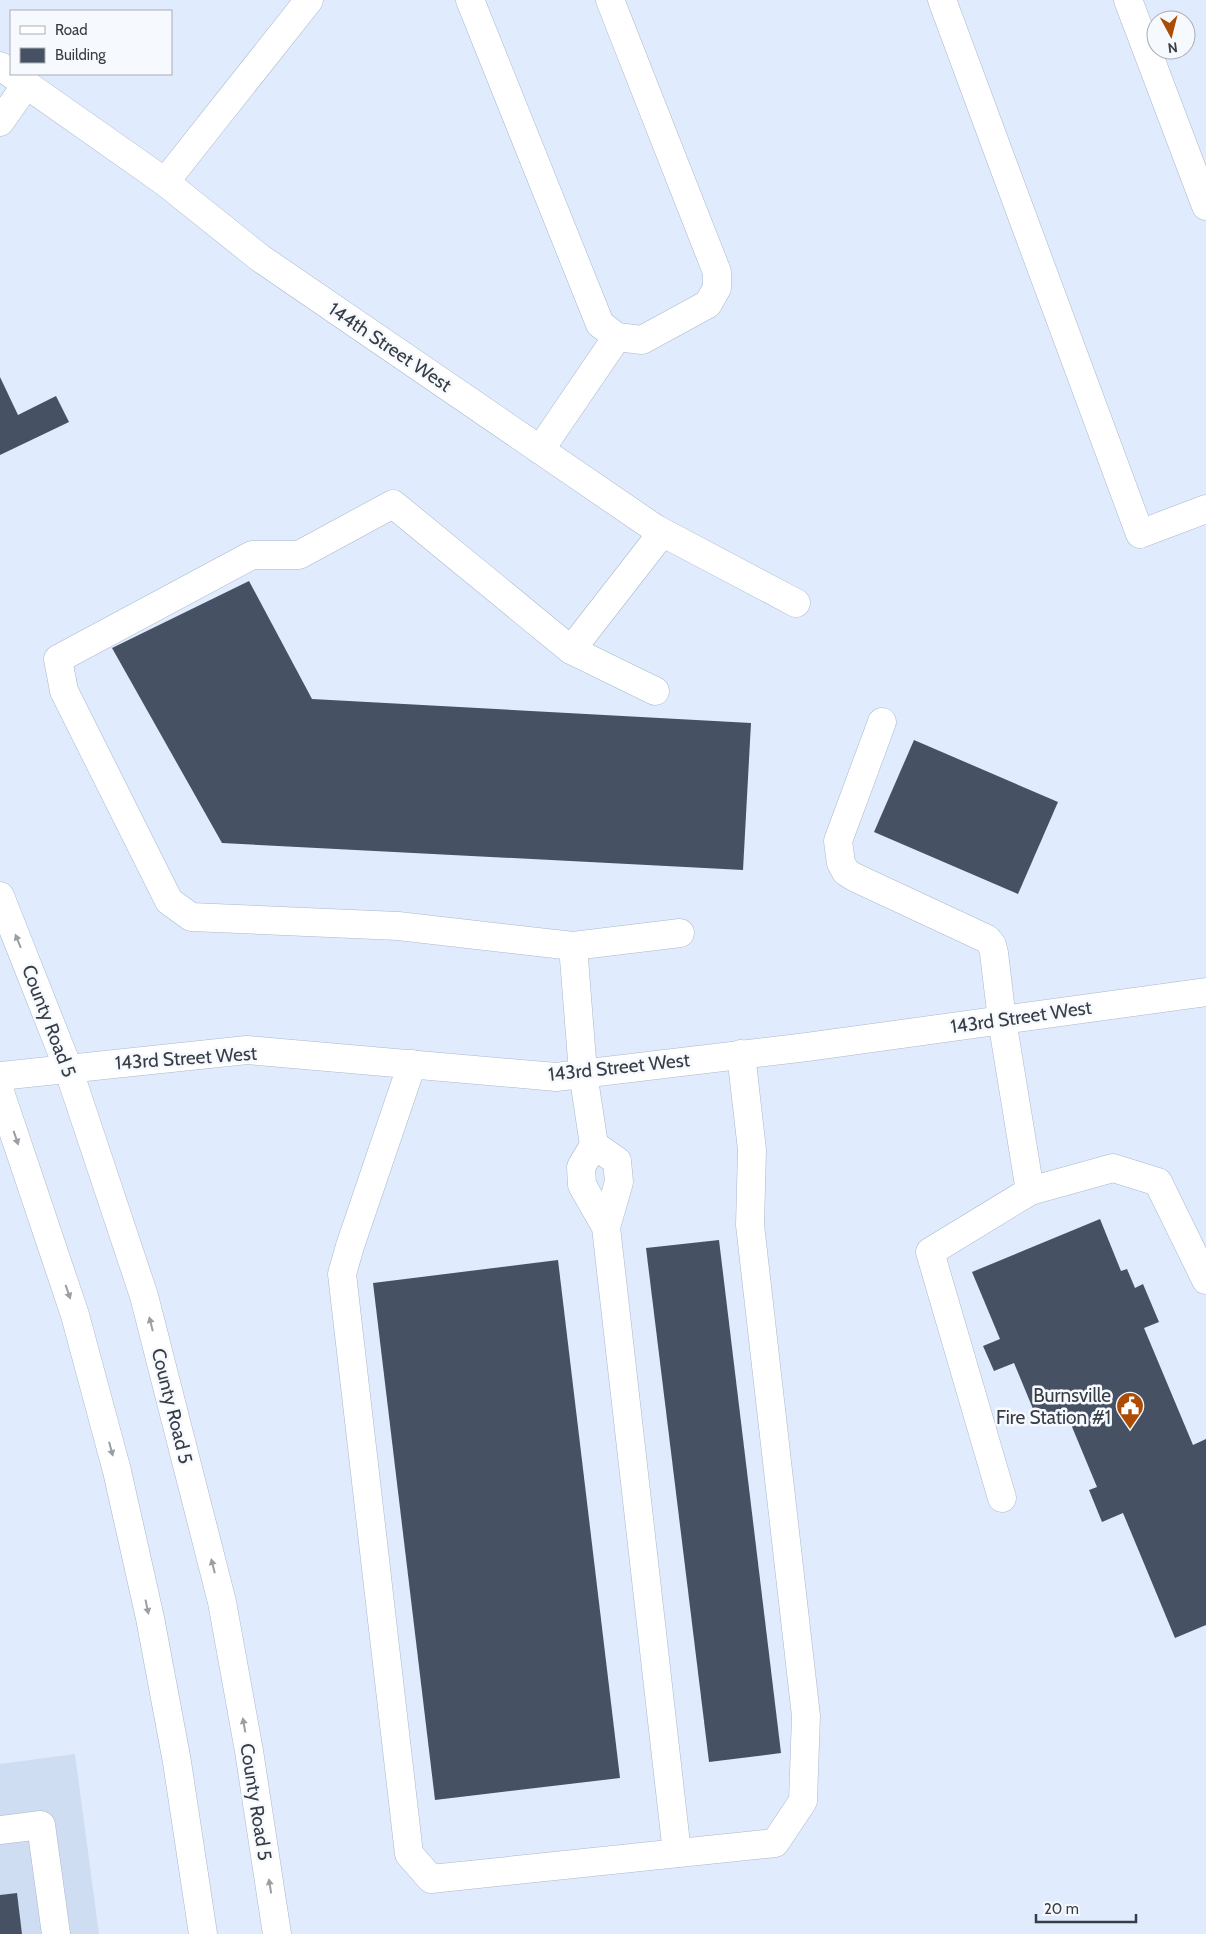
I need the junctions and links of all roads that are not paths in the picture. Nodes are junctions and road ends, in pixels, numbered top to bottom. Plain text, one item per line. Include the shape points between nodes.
1 (309, 0) edge
2 (470, 0) edge
3 (610, 0) edge
4 (942, 0) edge
5 (1128, 0) edge
6 (12, 75) edge
7 (26, 85) junction
8 (0, 122) edge
9 (165, 182) junction
10 (1206, 206) edge
11 (617, 337) junction
12 (540, 450) junction
13 (1206, 509) edge
14 (662, 533) junction
15 (796, 603) dead end
16 (570, 650) junction
17 (655, 691) dead end
18 (882, 722) dead end
19 (0, 896) edge
20 (680, 933) dead end
21 (573, 946) junction
22 (1206, 992) edge
23 (1002, 1020) junction
24 (741, 1054) junction
25 (412, 1064) junction
26 (68, 1068) junction
27 (583, 1073) junction
28 (0, 1076) edge
29 (0, 1092) edge
30 (594, 1145) junction
31 (1030, 1191) junction
32 (606, 1227) junction
33 (1206, 1280) edge
34 (1002, 1498) dead end
35 (0, 1830) edge
36 (677, 1853) junction
37 (56, 1934) edge
38 (203, 1934) edge
39 (277, 1934) edge

1 - 9 street
2 - 11 street via 600,324
3 - 11 street via 717,272 717,288 708,304 642,340
4 - 13 street via 1140,534
5 - 10 street
6 - 7 street, 144th Street West
7 - 8 street
7 - 9 street, 144th Street West
9 - 12 street, 144th Street West via 260,258
11 - 12 street
12 - 14 street, 144th Street West
14 - 15 street, 144th Street West
14 - 16 street
16 - 17 street
16 - 21 street via 393,504 299,555 252,555 58,659 64,691 169,902 191,917 398,926
18 - 23 street via 838,841 841,863 854,877 987,939 992,945
26 -> 19 street, County Road 5
20 - 21 street
21 - 27 street
22 - 23 street, 143rd Street West
23 - 24 street, 143rd Street West
23 - 31 street
24 - 27 street, 143rd Street West
24 - 36 street via 752,1150 750,1225 806,1716 803,1801 775,1843
25 - 26 street, 143rd Street West via 247,1050
25 - 27 street, 143rd Street West via 556,1077
25 - 36 street via 342,1274 409,1854 431,1879
26 - 28 street, 143rd Street West
39 -> 26 street, County Road 5 via 222,1602 144,1296
27 - 30 street
29 -> 38 street via 75,1315 118,1471 178,1762
30 - 32 street via 580,1166 582,1185
30 - 32 street via 616,1161 619,1182
31 - 33 street via 1113,1168 1158,1182
31 - 34 street via 930,1252
32 - 36 street
35 - 37 street via 41,1825

